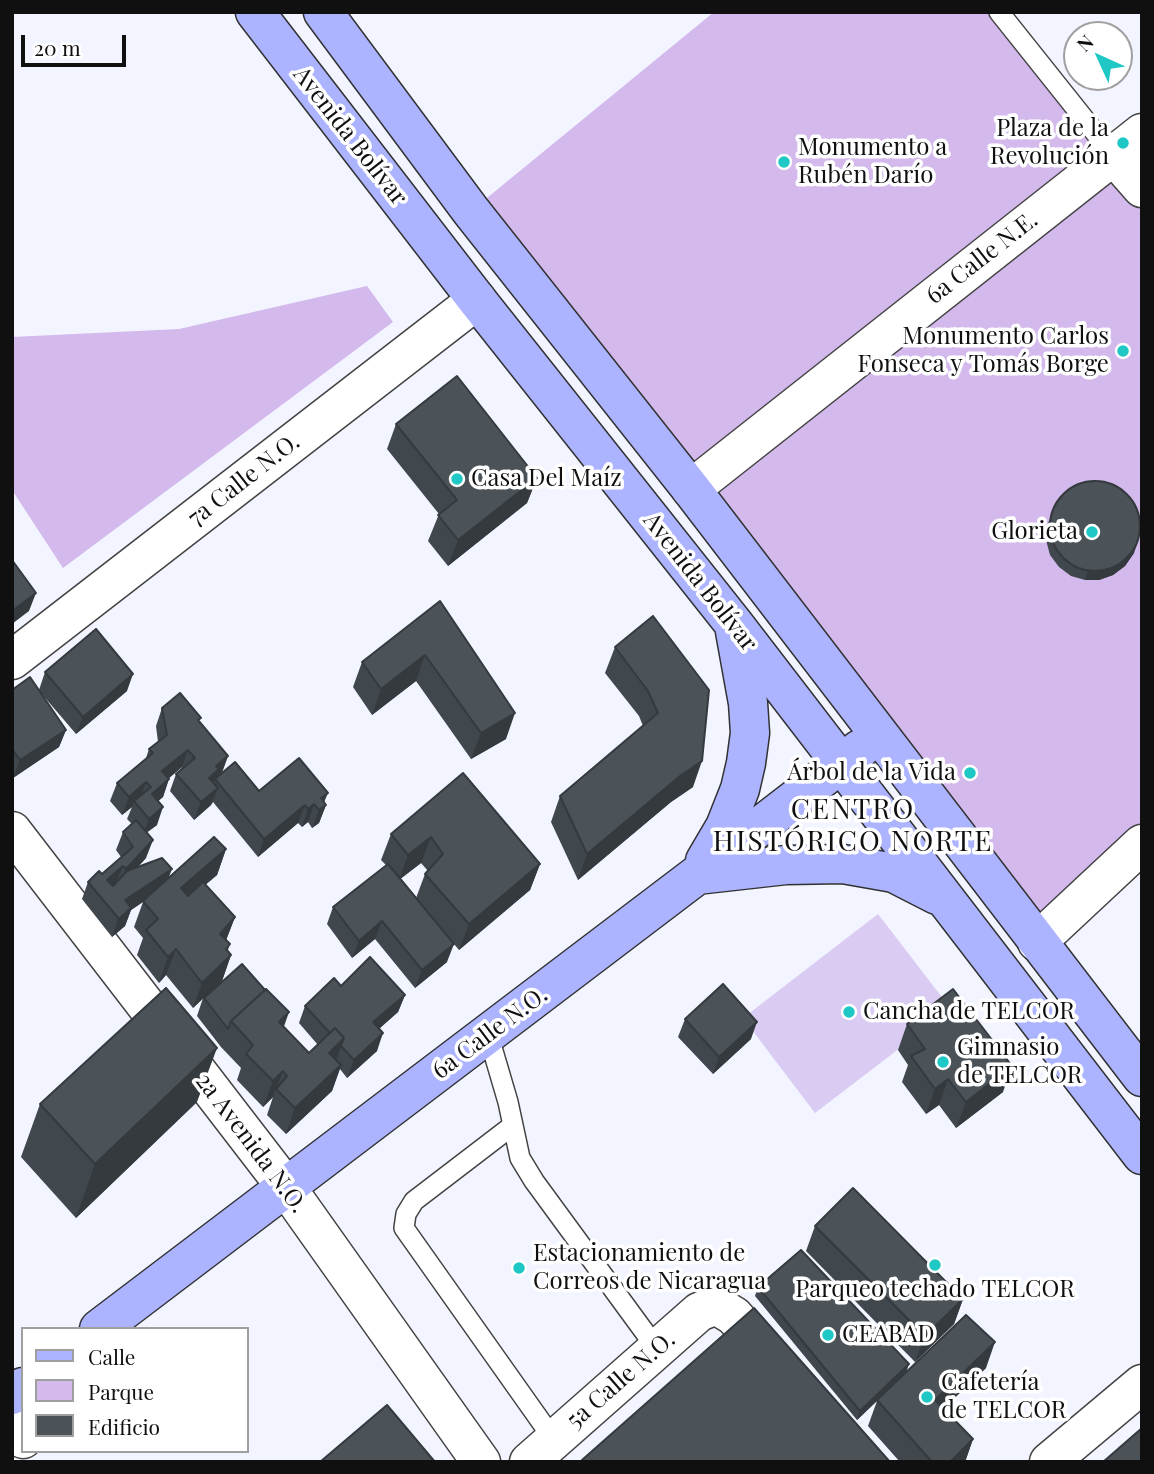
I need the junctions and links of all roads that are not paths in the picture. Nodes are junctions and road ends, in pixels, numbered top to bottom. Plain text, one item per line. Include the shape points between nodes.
1 (255, 12) edge
2 (323, 12) edge
3 (999, 12) edge
4 (1127, 144) edge
5 (1142, 188) edge
6 (477, 300) junction
7 (691, 489) junction
8 (734, 624) junction
9 (12, 660) edge
10 (879, 734) junction
11 (841, 764) junction
12 (12, 831) edge
13 (1142, 845) edge
14 (698, 875) junction
15 (948, 902) junction
16 (1037, 943) junction
17 (488, 1034) junction
18 (1142, 1077) edge
19 (512, 1126) junction
20 (1142, 1155) edge
21 (286, 1187) junction
22 (102, 1327) edge
23 (657, 1349) junction
24 (1142, 1384) edge
25 (796, 1389) edge
26 (541, 1451) edge
27 (481, 1462) edge
28 (1049, 1462) edge

1 - 6 street, Avenida Bolívar
2 - 7 street, Avenida Bolívar via 471,211
3 - 4 lane
4 - 5 street
4 - 7 street, 6a Calle N.E.
6 - 8 street, Avenida Bolívar
6 - 9 street, 7a Calle N.O.
7 - 10 street, Avenida Bolívar
8 - 11 street, Avenida Bolívar
8 - 14 street via 748,703 746,763 725,828
10 - 11 street, 6a Calle N.O.
10 - 16 street, Avenida Bolívar
11 - 14 street, 6a Calle N.O.
11 - 15 street, Avenida Bolívar
12 - 21 street, 2a Avenida N.O.
13 - 16 street
14 - 15 street via 843,864 894,873
14 - 17 street, 6a Calle N.O.
15 - 20 street, Avenida Bolívar
16 - 18 street, Avenida Bolívar
17 - 19 lane
17 - 21 street, 6a Calle N.O.
19 - 23 lane via 520,1158 534,1181
19 - 26 lane via 414,1201 404,1228
21 - 22 street, 6a Calle N.O.
21 - 27 street, 2a Avenida N.O.
23 - 25 street, 5a Calle N.O. via 699,1312 716,1305 734,1316
23 - 26 street, 5a Calle N.O.
24 - 28 street

